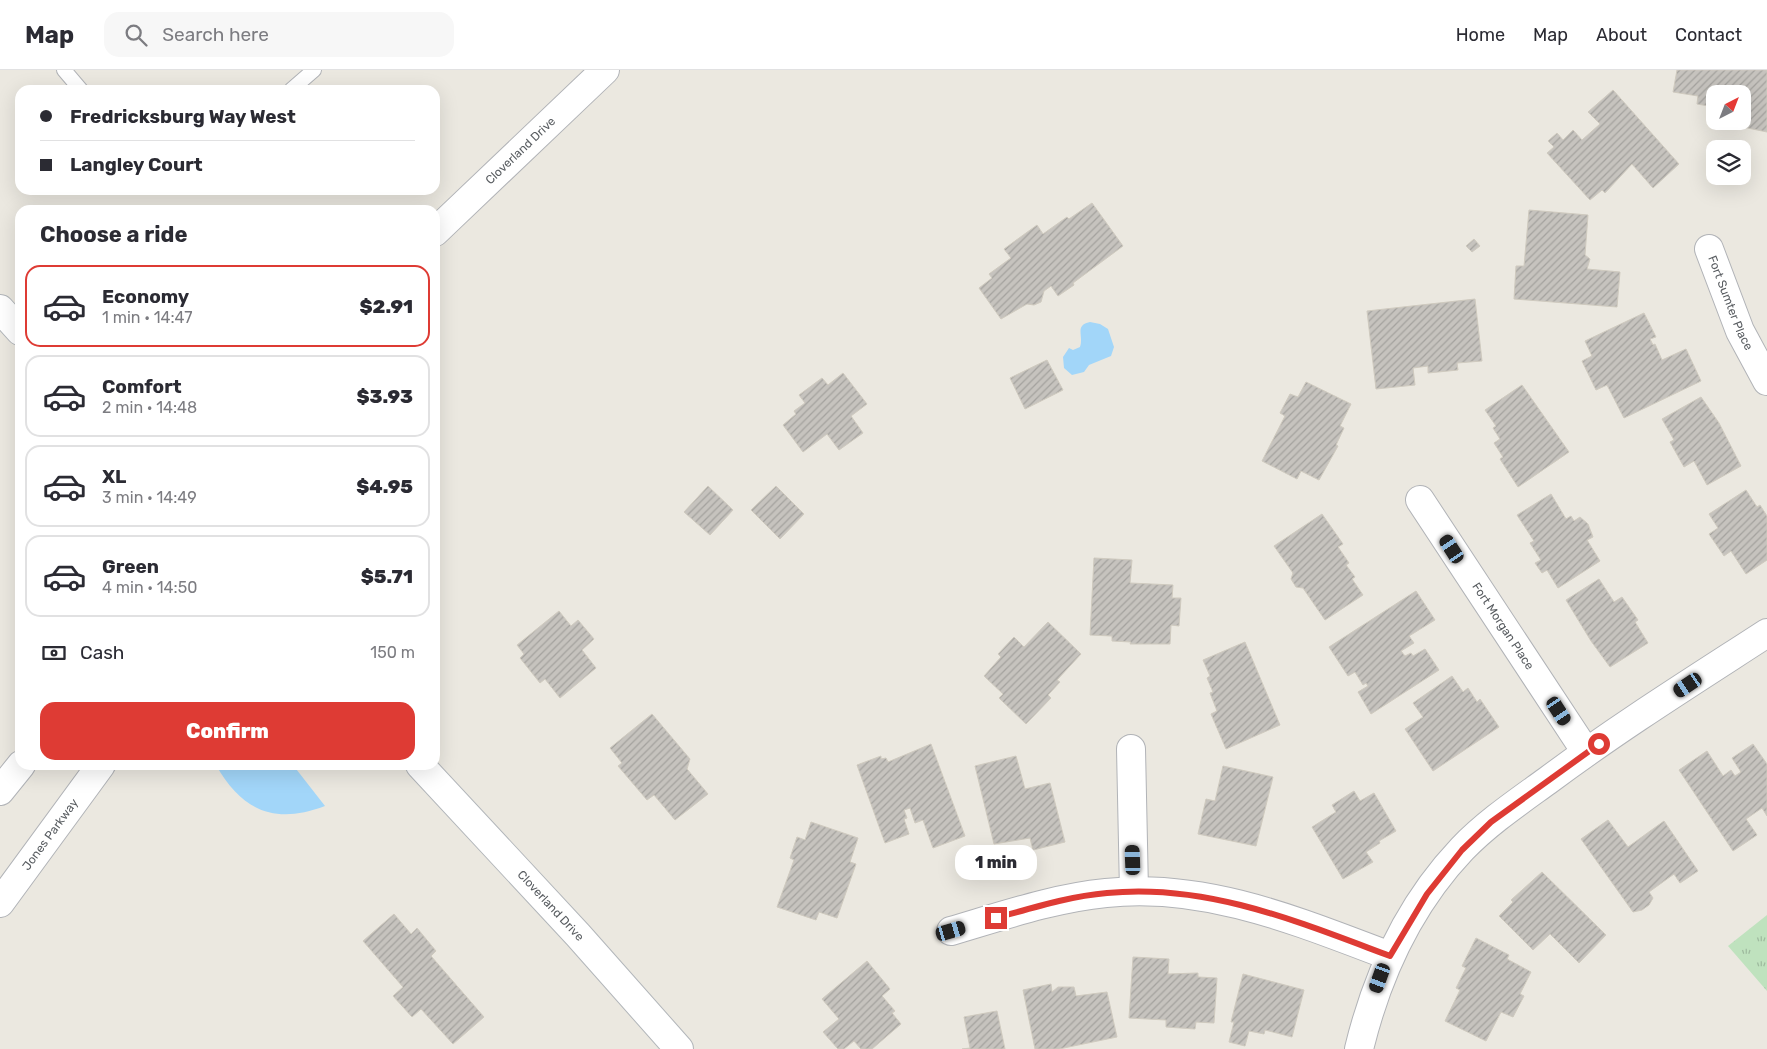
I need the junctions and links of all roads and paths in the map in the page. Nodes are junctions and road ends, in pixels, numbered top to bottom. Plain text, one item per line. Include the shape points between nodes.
1 (64, 70) edge
2 (314, 70) edge
3 (605, 70) edge
4 (77, 85) edge
5 (297, 85) edge
6 (440, 226) edge
7 (1709, 248) dead end
8 (0, 308) edge
9 (15, 324) edge
10 (1767, 381) edge
11 (1420, 500) dead end
12 (1767, 633) edge
13 (1130, 749) dead end
14 (1586, 752) junction
15 (17, 770) edge
16 (97, 770) edge
17 (425, 770) edge
18 (0, 791) edge
19 (1134, 891) junction
20 (0, 904) edge
21 (951, 931) dead end
22 (1390, 956) junction
23 (679, 1049) edge
24 (1359, 1049) edge

1 - 4 lane
2 - 5 lane
3 - 6 street, Cloverland Drive
7 - 10 street, Fort Sumter Place via 1740,331
8 - 9 street
11 - 14 street, Fort Morgan Place
12 - 14 street
13 - 19 street
14 - 22 street via 1491,822 1462,850 1427,894
15 - 18 street
16 - 20 street, Jones Parkway
17 - 23 street, Cloverland Drive
19 - 21 street via 1075,897
19 - 22 street via 1185,895 1257,908
22 - 24 street via 1371,1001

